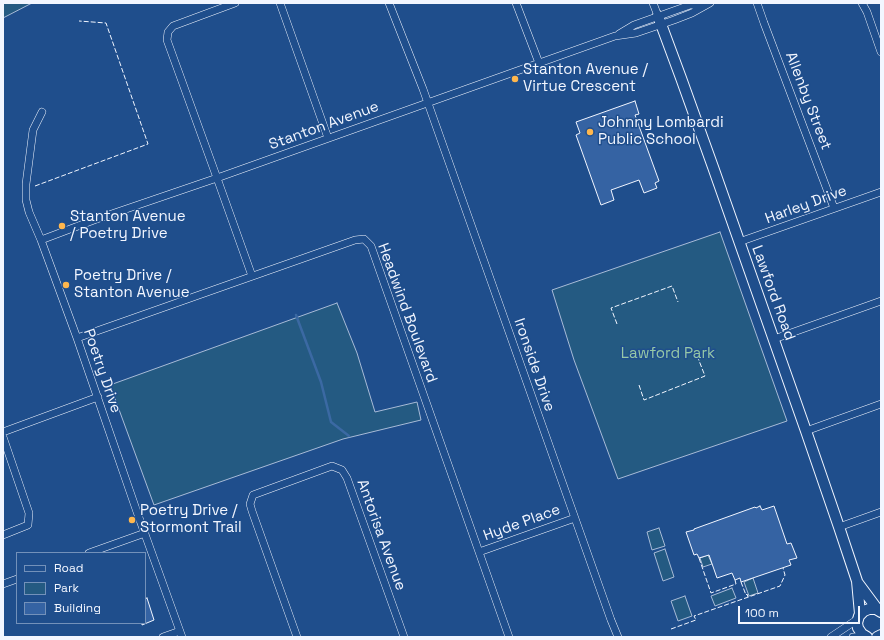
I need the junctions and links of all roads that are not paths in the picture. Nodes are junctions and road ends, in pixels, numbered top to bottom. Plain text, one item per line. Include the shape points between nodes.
1 (235, 3) edge
2 (280, 3) edge
3 (389, 3) edge
4 (516, 3) edge
5 (653, 3) edge
6 (710, 3) edge
7 (757, 3) edge
8 (862, 3) edge
9 (659, 20) junction
10 (881, 52) edge
11 (539, 63) junction
12 (428, 102) junction
13 (42, 112) dead end
14 (328, 138) junction
15 (217, 178) junction
16 (881, 192) edge
17 (834, 208) junction
18 (41, 240) junction
19 (739, 242) junction
20 (252, 276) junction
21 (881, 301) edge
22 (77, 338) junction
23 (774, 339) junction
24 (98, 397) junction
25 (881, 404) edge
26 (806, 431) junction
27 (3, 432) edge
28 (3, 437) edge
29 (881, 512) edge
30 (575, 518) junction
31 (839, 526) junction
32 (145, 533) junction
33 (3, 535) edge
34 (92, 552) edge
35 (479, 552) junction
36 (16, 579) edge
37 (857, 581) junction
38 (3, 584) edge
39 (880, 611) edge
40 (859, 617) junction
41 (181, 634) edge
42 (881, 635) edge
43 (163, 637) edge
44 (297, 637) edge
45 (404, 637) edge
46 (509, 637) edge
47 (618, 637) edge
48 (831, 637) edge
49 (853, 637) edge
50 (866, 637) edge
51 (877, 637) edge

1 - 15 street via 173,26 168,32 167,40
2 - 14 street
3 - 12 street, Ironside Drive
4 - 11 street
5 - 9 street
6 - 9 street, Stanton Avenue via 692,13
7 - 17 street, Allenby Street
8 - 10 street
9 - 11 street, Stanton Avenue via 636,33 615,36
9 - 19 street, Lawford Road
11 - 12 street, Stanton Avenue
12 - 14 street, Stanton Avenue
12 - 30 street, Ironside Drive
13 - 18 street, Poetry Drive via 33,130 26,184 29,212
14 - 15 street, Stanton Avenue
15 - 18 street, Stanton Avenue
15 - 20 street
16 - 17 street, Harley Drive
17 - 19 street, Harley Drive
18 - 22 street, Poetry Drive
19 - 23 street, Lawford Road
20 - 22 street, Headwind Boulevard
20 - 35 street, Headwind Boulevard via 355,240 364,239 371,246
21 - 23 street
22 - 24 street, Poetry Drive
23 - 26 street, Lawford Road
24 - 27 street
24 - 32 street, Poetry Drive
25 - 26 street
26 - 31 street, Lawford Road
28 - 33 street via 29,513 28,525
29 - 31 street
30 - 35 street, Hyde Place
30 - 47 street, Ironside Drive
31 - 37 street, Lawford Road
32 - 34 street
32 - 41 street, Poetry Drive
35 - 46 street, Headwind Boulevard
36 - 38 street
37 - 39 street, Lawford Road
37 - 40 street, Lawford Road
39 - 40 street via 867,610
40 - 48 street
40 - 50 street, Lawford Road via 859,630
41 - 43 street
42 - 51 street
44 - 45 street, Antorisa Avenue via 250,504 253,495 332,466 342,470 347,478
49 - 50 street

